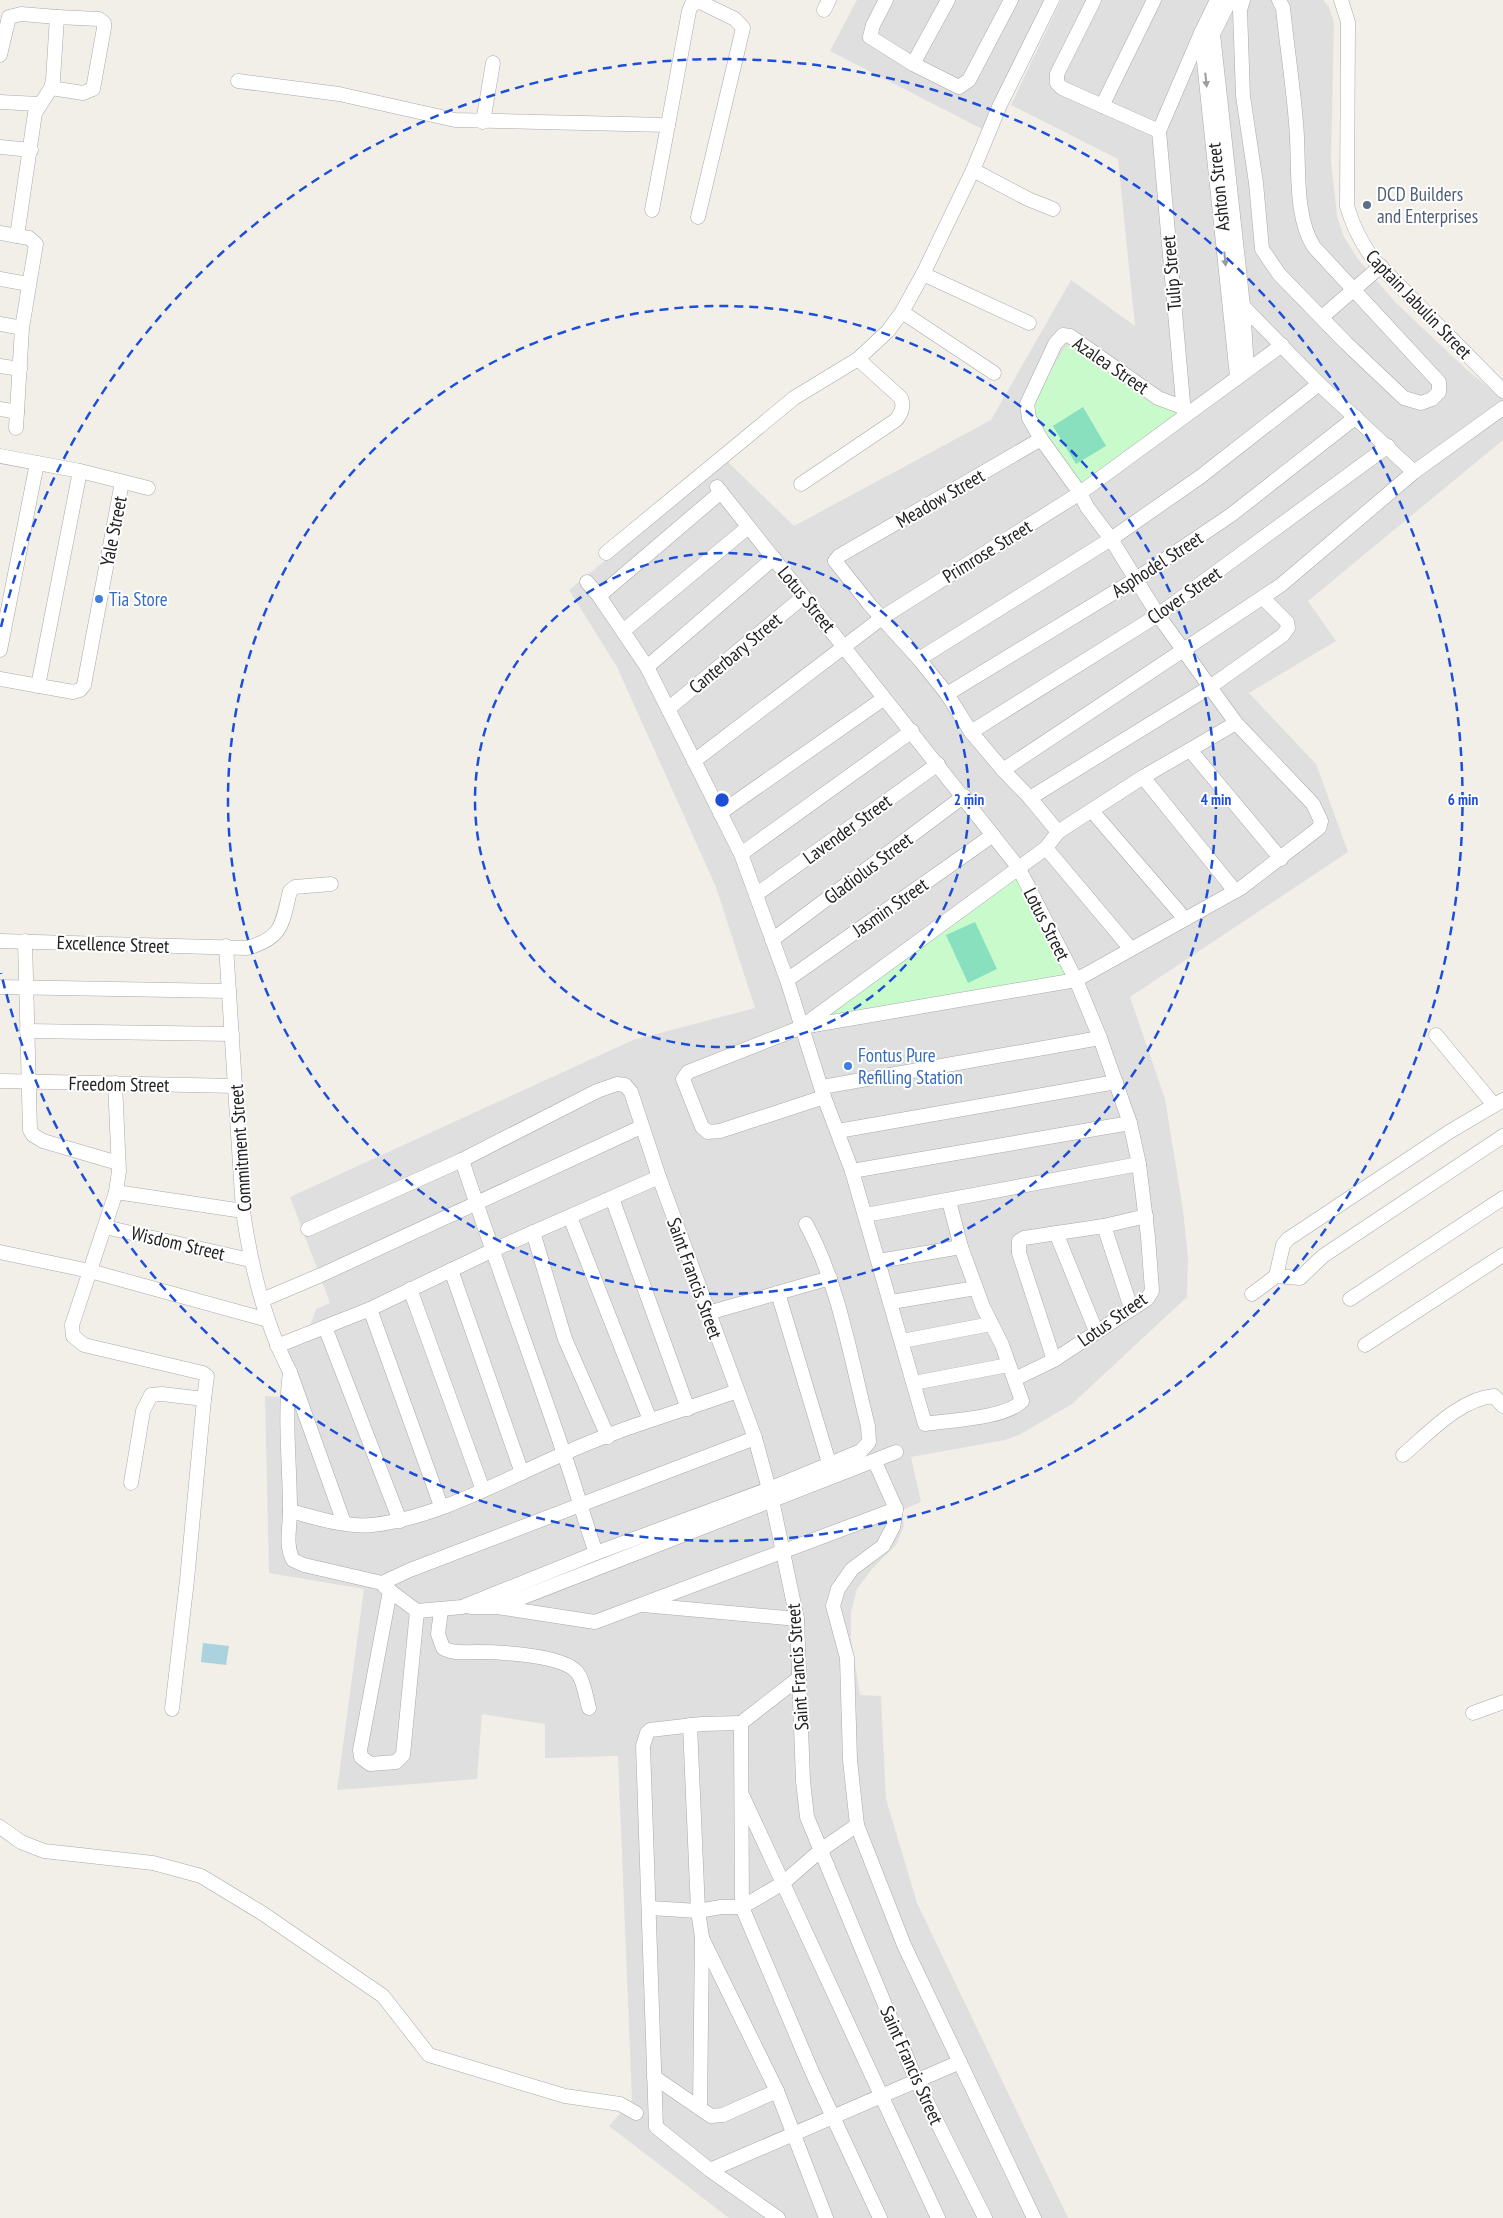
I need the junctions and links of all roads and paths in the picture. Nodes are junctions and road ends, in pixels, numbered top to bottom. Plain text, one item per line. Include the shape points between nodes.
1 (886, 0) edge
2 (948, 0) edge
3 (1011, 0) edge
4 (1052, 0) edge
5 (1094, 0) edge
6 (1154, 0) edge
7 (1217, 0) edge
8 (1230, 0) edge
9 (1243, 0) edge
10 (1279, 0) edge
11 (1341, 0) edge
12 (690, 2) edge
13 (713, 3) edge
14 (57, 17) junction
15 (1207, 34) junction
16 (0, 55) edge
17 (493, 64) dead end
18 (914, 64) junction
19 (238, 81) dead end
20 (51, 88) junction
21 (0, 102) edge
22 (39, 104) junction
23 (1102, 106) junction
24 (483, 122) junction
25 (668, 125) junction
26 (1159, 131) junction
27 (0, 146) edge
28 (31, 150) junction
29 (972, 170) junction
30 (1053, 209) dead end
31 (652, 210) dead end
32 (698, 217) dead end
33 (0, 233) edge
34 (17, 236) junction
35 (1381, 266) junction
36 (923, 274) junction
37 (0, 279) edge
38 (28, 284) junction
39 (1352, 290) junction
40 (1229, 297) junction
41 (1243, 306) junction
42 (902, 312) junction
43 (1322, 316) junction
44 (1028, 323) dead end
45 (0, 324) edge
46 (22, 328) junction
47 (1282, 345) junction
48 (858, 359) junction
49 (0, 366) edge
50 (20, 369) junction
51 (994, 373) dead end
52 (1242, 373) junction
53 (1319, 384) junction
54 (1503, 391) edge
55 (1503, 408) edge
56 (0, 410) edge
57 (1183, 411) junction
58 (17, 412) junction
59 (1356, 417) junction
60 (16, 428) dead end
61 (1041, 439) junction
62 (1388, 446) junction
63 (0, 456) edge
64 (37, 463) junction
65 (80, 471) junction
66 (1414, 472) junction
67 (122, 482) junction
68 (801, 484) dead end
69 (148, 488) dead end
70 (1080, 493) junction
71 (747, 528) junction
72 (1111, 540) junction
73 (606, 553) dead end
74 (774, 558) junction
75 (1136, 579) junction
76 (587, 582) dead end
77 (599, 596) junction
78 (803, 597) junction
79 (1263, 598) junction
80 (1158, 615) junction
81 (883, 617) junction
82 (623, 631) junction
83 (2, 632) edge
84 (845, 646) junction
85 (0, 650) edge
86 (1183, 652) junction
87 (919, 658) junction
88 (647, 667) junction
89 (0, 679) edge
90 (38, 686) junction
91 (1210, 687) junction
92 (947, 694) junction
93 (883, 698) junction
94 (668, 709) junction
95 (1236, 723) junction
96 (912, 730) junction
97 (972, 732) junction
98 (1190, 750) junction
99 (694, 760) junction
100 (938, 764) junction
101 (1003, 770) junction
102 (1143, 777) junction
103 (964, 796) junction
104 (1030, 798) junction
105 (1092, 811) junction
106 (720, 813) junction
107 (1058, 832) junction
108 (993, 835) junction
109 (1046, 848) junction
110 (741, 854) junction
111 (1281, 859) junction
112 (1018, 867) junction
113 (331, 884) dead end
114 (1234, 891) junction
115 (757, 894) junction
116 (1185, 919) junction
117 (772, 940) junction
118 (0, 941) edge
119 (25, 941) junction
120 (226, 946) junction
121 (1130, 948) junction
122 (787, 980) junction
123 (1076, 980) junction
124 (0, 987) edge
125 (25, 988) junction
126 (229, 991) junction
127 (802, 1027) junction
128 (27, 1031) junction
129 (232, 1034) junction
130 (1436, 1035) dead end
131 (1100, 1038) junction
132 (2, 1081) dead end
133 (28, 1082) junction
134 (1116, 1082) junction
135 (115, 1083) junction
136 (236, 1086) junction
137 (823, 1092) junction
138 (1499, 1103) edge
139 (1130, 1122) junction
140 (641, 1127) junction
141 (838, 1131) junction
142 (1503, 1136) edge
143 (462, 1160) junction
144 (118, 1163) junction
145 (1139, 1164) junction
146 (852, 1170) junction
147 (659, 1177) junction
148 (116, 1192) junction
149 (612, 1198) junction
150 (1503, 1198) edge
151 (949, 1201) junction
152 (476, 1202) junction
153 (243, 1211) junction
154 (866, 1215) junction
155 (1146, 1216) junction
156 (570, 1217) junction
157 (806, 1224) dead end
158 (1104, 1226) junction
159 (105, 1227) junction
160 (308, 1229) dead end
161 (533, 1232) junction
162 (1056, 1233) junction
163 (961, 1247) junction
164 (491, 1251) junction
165 (0, 1252) edge
166 (1503, 1256) edge
167 (250, 1260) junction
168 (879, 1261) junction
169 (451, 1270) junction
170 (90, 1272) junction
171 (1276, 1276) junction
172 (830, 1278) junction
173 (976, 1288) junction
174 (410, 1289) junction
175 (778, 1293) junction
176 (1252, 1294) dead end
177 (1350, 1299) dead end
178 (262, 1300) junction
179 (891, 1302) junction
180 (370, 1308) junction
181 (1131, 1308) junction
182 (708, 1313) junction
183 (268, 1320) junction
184 (991, 1324) junction
185 (325, 1327) junction
186 (1096, 1332) junction
187 (902, 1341) junction
188 (1365, 1345) dead end
189 (277, 1346) junction
190 (1054, 1360) junction
191 (1008, 1365) junction
192 (290, 1372) junction
193 (1016, 1379) junction
194 (914, 1383) junction
195 (738, 1391) junction
196 (204, 1400) junction
197 (1503, 1406) edge
198 (688, 1409) junction
199 (650, 1420) junction
200 (608, 1437) junction
201 (755, 1438) junction
202 (896, 1452) dead end
203 (564, 1453) junction
204 (1403, 1455) dead end
205 (875, 1462) junction
206 (829, 1463) junction
207 (522, 1473) junction
208 (131, 1483) dead end
209 (483, 1490) junction
210 (771, 1494) junction
211 (578, 1505) junction
212 (441, 1506) junction
213 (896, 1509) junction
214 (290, 1511) junction
215 (400, 1521) junction
216 (344, 1523) junction
217 (784, 1551) junction
218 (596, 1553) junction
219 (386, 1587) junction
220 (638, 1604) junction
221 (462, 1607) junction
222 (497, 1607) junction
223 (441, 1610) junction
224 (417, 1611) junction
225 (797, 1619) junction
226 (799, 1678) junction
227 (1503, 1702) edge
228 (589, 1708) dead end
229 (172, 1709) dead end
230 (1473, 1713) dead end
231 (740, 1723) junction
232 (690, 1725) junction
233 (741, 1791) junction
234 (857, 1825) junction
235 (0, 1827) edge
236 (821, 1850) junction
237 (783, 1883) junction
238 (742, 1907) junction
239 (650, 1908) junction
240 (698, 1911) junction
241 (702, 1937) junction
242 (960, 2062) junction
243 (654, 2077) junction
244 (917, 2082) junction
245 (777, 2092) junction
246 (882, 2097) junction
247 (700, 2108) junction
248 (636, 2112) dead end
249 (834, 2116) junction
250 (793, 2135) junction
251 (710, 2170) junction
252 (778, 2218) edge
253 (826, 2218) edge
254 (880, 2218) edge
255 (938, 2218) edge
256 (985, 2218) edge
257 (1034, 2218) edge

1 - 18 street via 870,37
2 - 18 street
3 - 18 street via 965,85 953,85
4 - 29 street
5 - 23 street via 1056,79 1062,88
6 - 23 street
7 - 15 street
8 - 15 street
9 - 43 street via 1240,10 1243,96 1262,249 1280,274
10 - 39 street via 1283,8 1297,124 1300,198 1306,236
11 - 35 street, Captain Jabulin Street via 1348,22 1347,206 1360,242
12 - 13 street
12 - 25 street
13 - 32 street via 743,28
14 - 16 street via 21,14 10,17
14 - 20 street
14 - 20 street via 99,19 104,28 93,89 83,93
15 - 26 street
15 -> 40 street, Ashton Street
15 - 41 street, Ashton Street
17 - 24 street
19 - 24 street via 339,94 455,120
20 - 22 street
21 - 22 street
22 - 28 street
23 - 26 street
24 - 25 street
25 - 31 street
26 - 57 street, Tulip Street
27 - 28 street
28 - 34 street
29 - 30 street via 1028,200
29 - 36 street
33 - 34 street
34 - 38 street via 29,238 36,244
35 - 39 street
35 - 54 street, Captain Jabulin Street
36 - 42 street
36 - 44 street
37 - 38 street
38 - 46 street
39 - 43 street
39 - 43 street via 1439,382 1440,392 1432,399 1422,403 1404,398
40 - 41 street
40 - 52 street, Ashton Street
41 - 47 street
41 - 52 street, Ashton Street
42 - 48 street via 888,331
42 - 51 street
45 - 46 street
46 - 50 street
47 - 52 street, Primrose Street
47 - 53 street
48 - 68 street via 901,398 900,414 896,420
48 - 73 street via 794,398
49 - 50 street
50 - 58 street
52 - 57 street, Primrose Street
53 - 59 street
53 - 72 street via 1200,478
55 - 66 street
56 - 58 street
57 - 61 street, Azalea Street via 1158,398 1070,336 1063,335 1055,344 1027,404 1029,418
57 - 70 street, Primrose Street
58 - 60 street
59 - 62 street
59 - 75 street, Asphodel Street via 1231,515
61 - 70 street
61 - 81 street, Meadow Street via 835,558 836,565
62 - 66 street
62 - 80 street, Clover Street
63 - 64 street
64 - 65 street
64 - 83 street
65 - 67 street
65 - 90 street
66 - 79 street
67 - 69 street
67 - 90 street, Yale Street via 84,685 73,692
70 - 72 street
70 - 81 street, Primrose Street
71 - 74 street, Lotus Street
71 - 77 street, Lotus Street via 719,490
71 - 82 street
72 - 75 street
72 - 87 street
74 - 78 street, Lotus Street
74 - 88 street
75 - 80 street
75 - 92 street, Asphodel Street
76 - 77 street
77 - 82 street
78 - 84 street, Lotus Street
78 - 94 street, Canterbary Street
79 - 86 street
79 - 91 street via 1287,622 1288,628 1283,635
80 - 86 street
80 - 97 street, Clover Street
81 - 84 street, Primrose Street
81 - 87 street
82 - 88 street
83 - 85 street
84 - 93 street, Lotus Street
84 - 99 street, Primrose Street
86 - 91 street
86 - 101 street
87 - 92 street
88 - 94 street
89 - 90 street
91 - 95 street
91 - 104 street
92 - 97 street
93 - 96 street, Lotus Street
93 - 106 street
94 - 99 street
95 - 98 street
95 - 111 street via 1319,813 1319,828
96 - 100 street, Lotus Street
96 - 110 street
97 - 101 street
98 - 102 street
98 - 111 street
99 - 106 street
100 - 103 street, Lotus Street
100 - 115 street, Lavender Street
101 - 104 street
102 - 105 street
102 - 114 street
103 - 108 street, Lotus Street
103 - 117 street, Gladiolus Street
104 - 107 street
105 - 107 street
105 - 116 street
106 - 110 street
107 - 109 street
108 - 112 street, Lotus Street
108 - 122 street, Jasmin Street
109 - 112 street
109 - 121 street
110 - 115 street
111 - 114 street
112 - 123 street, Lotus Street
112 - 127 street
113 - 120 street, Excellence Street via 295,887 290,891 285,917 265,943 247,948
114 - 116 street
115 - 117 street
116 - 121 street
117 - 122 street
118 - 119 street, Excellence Street
119 - 120 street, Excellence Street
119 - 125 street
120 - 126 street, Commitment Street
121 - 123 street
122 - 127 street
123 - 127 street
123 - 131 street, Lotus Street
124 - 125 street
125 - 126 street
125 - 128 street
126 - 129 street, Commitment Street
127 - 137 street
127 - 137 street via 688,1072 683,1079 702,1127 708,1132 720,1131
128 - 129 street
128 - 133 street
129 - 136 street, Commitment Street
130 - 138 street
131 - 134 street, Lotus Street
131 - 137 street
132 - 133 street, Freedom Street
133 - 135 street, Freedom Street
133 - 144 street via 29,1122 33,1135 43,1141
134 - 139 street, Lotus Street
134 - 141 street
135 - 136 street, Freedom Street
135 - 144 street
136 - 153 street, Commitment Street
137 - 141 street
138 - 171 street via 1449,1132 1288,1239 1283,1245
139 - 145 street, Lotus Street
139 - 146 street
140 - 143 street, Saint Francis Street via 631,1092 625,1084 616,1084
140 - 147 street, Saint Francis Street
140 - 152 street
141 - 146 street
142 - 171 street via 1323,1256 1300,1278
143 - 152 street
143 - 160 street
144 - 148 street
145 - 151 street
145 - 155 street, Lotus Street
146 - 154 street
147 - 149 street
147 - 182 street, Saint Francis Street
148 - 153 street
148 - 159 street
149 - 156 street
149 - 198 street
150 - 177 street
151 - 154 street
151 - 163 street
152 - 164 street
152 - 178 street
153 - 167 street, Commitment Street
154 - 168 street
155 - 158 street
155 - 181 street, Lotus Street via 1152,1291 1147,1299
156 - 161 street
156 - 199 street
157 - 172 street
158 - 162 street
158 - 181 street
159 - 167 street, Wisdom Street
159 - 170 street
161 - 164 street
161 - 200 street via 565,1339
162 - 186 street
162 - 190 street via 1024,1238 1018,1246
163 - 168 street
163 - 173 street
164 - 169 street
164 - 203 street
165 - 170 street
166 - 188 street
167 - 178 street, Commitment Street
168 - 179 street
169 - 174 street
169 - 207 street
170 - 183 street
170 - 196 street via 72,1325 75,1340 84,1345 203,1373 208,1381
171 - 176 street
172 - 175 street
172 - 206 street via 868,1426 869,1442 861,1451
173 - 179 street
173 - 184 street
174 - 180 street
174 - 209 street
175 - 182 street
175 - 206 street
178 - 183 street, Commitment Street
179 - 187 street
180 - 185 street
180 - 212 street
181 - 186 street, Lotus Street
182 - 195 street, Saint Francis Street
183 - 189 street, Commitment Street
184 - 187 street
184 - 191 street
185 - 189 street
185 - 215 street
186 - 190 street, Lotus Street
187 - 194 street
189 - 192 street, Commitment Street
190 - 193 street, Lotus Street
191 - 193 street
191 - 194 street
192 - 214 street via 287,1394
192 - 216 street, Commitment Street
193 - 194 street via 1022,1401 1016,1406 996,1413 925,1424
195 - 198 street
195 - 201 street, Saint Francis Street
196 - 208 street via 162,1394 151,1396 143,1411
196 - 229 street
197 - 204 street via 1494,1396 1478,1400 1445,1420
198 - 199 street
199 - 200 street
200 - 203 street
201 - 210 street, Saint Francis Street
201 - 211 street
202 - 205 street
203 - 207 street
203 - 211 street
205 - 210 street
205 - 213 street
206 - 210 street
207 - 209 street
209 - 212 street
210 - 217 street, Saint Francis Street
210 - 218 street
210 - 222 street
211 - 218 street
211 - 219 street
212 - 215 street
213 - 217 street
213 - 234 street via 893,1527 886,1541 852,1569 838,1589 833,1606 847,1658 850,1760
214 - 216 street
214 - 219 street via 288,1551 293,1560
215 - 216 street via 369,1525
217 - 220 street
217 - 225 street, Saint Francis Street
218 - 221 street
219 - 224 street
219 - 224 street via 360,1750 361,1757 370,1764 396,1762 403,1755
220 - 222 street via 595,1622
220 - 225 street
221 - 222 street
221 - 223 street
223 - 224 street
223 - 228 street via 438,1634 443,1648 456,1652 500,1653 564,1664 578,1673
225 - 226 street, Saint Francis Street
226 - 231 street
226 - 236 street, Saint Francis Street via 804,1803
227 - 230 street
231 - 232 street
231 - 233 street
232 - 239 street via 650,1730 643,1746
232 - 240 street
233 - 237 street
233 - 238 street
234 - 236 street
234 - 242 street via 904,1945
235 - 248 street via 21,1842 44,1851 153,1863 201,1876 262,1913 383,1996 429,2056 565,2096 620,2104
236 - 237 street
236 - 244 street, Saint Francis Street
237 - 238 street
237 - 246 street
238 - 240 street
238 - 249 street
239 - 240 street
239 - 243 street
240 - 241 street
241 - 245 street
241 - 247 street
242 - 244 street
242 - 257 street
243 - 247 street
243 - 251 street via 656,2127
244 - 246 street
244 - 256 street, Saint Francis Street
245 - 247 street via 718,2117
245 - 250 street
246 - 249 street
246 - 255 street
249 - 250 street
249 - 254 street
250 - 251 street
250 - 253 street
251 - 252 street

